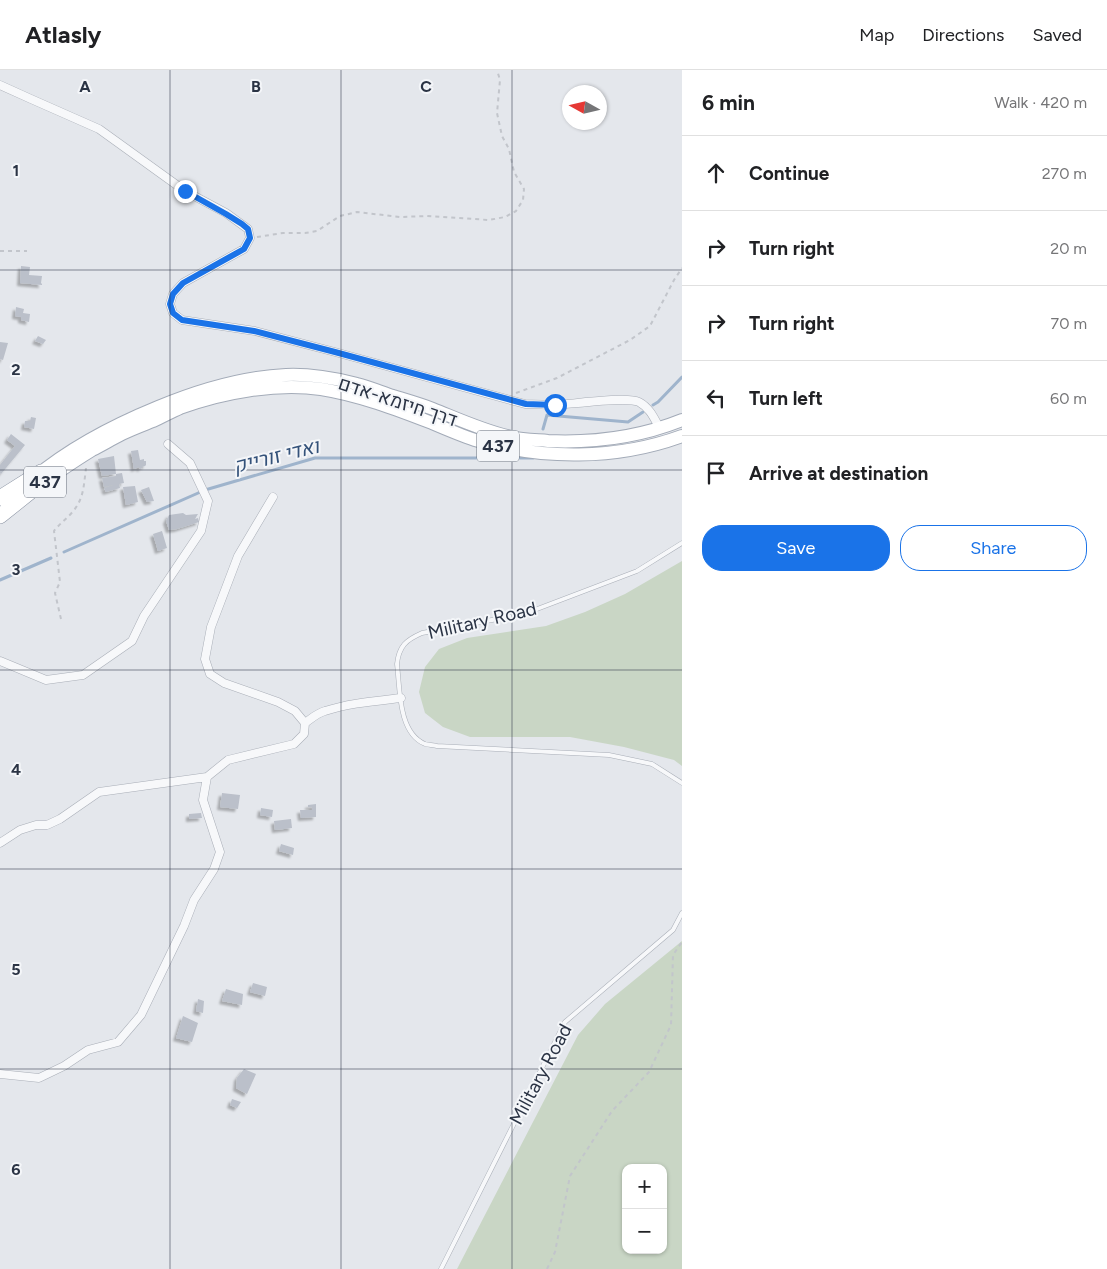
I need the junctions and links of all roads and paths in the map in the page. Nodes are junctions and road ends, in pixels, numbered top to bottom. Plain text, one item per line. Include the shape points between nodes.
1 (497, 70) edge
2 (0, 85) edge
3 (250, 238) junction
4 (0, 251) edge
5 (27, 251) dead end
6 (682, 268) edge
7 (499, 398) junction
8 (682, 420) edge
9 (660, 429) junction
10 (682, 436) edge
11 (168, 444) dead end
12 (86, 468) dead end
13 (41, 472) junction
14 (30, 492) joint
15 (0, 498) edge
16 (273, 498) dead end
17 (0, 505) edge
18 (0, 515) edge
19 (682, 543) edge
20 (61, 619) dead end
21 (0, 661) edge
22 (400, 698) junction
23 (304, 723) junction
24 (207, 777) junction
25 (682, 783) edge
26 (0, 843) edge
27 (682, 913) edge
28 (682, 942) edge
29 (0, 1074) edge
30 (441, 1269) edge
31 (547, 1269) edge

1 - 3 path via 500,80 497,112 502,136 524,190 523,200 516,211 489,220 357,212 340,216 317,232 283,232
2 - 3 street via 99,129 185,191 242,224 248,229
3 - 7 street via 244,249 183,283 173,294 170,304 173,313 182,320 254,331
4 - 5 path
6 - 7 path via 650,326 557,378
7 - 9 street via 526,404 555,405 637,401 650,410
8 - 9 main road, דרך חיזמא-אדם / 437
9 - 13 main road, דרך חיזמא-אדם / 437 via 564,442 512,438 357,384 323,377 288,375 228,383 180,398 86,441
10 - 14 main road, דרך חיזמא-אדם / 437 via 618,452 567,455 518,450 474,440 356,397 320,389 275,387 229,394 180,408 90,451
11 - 21 street via 190,463 208,500 201,531 144,616 132,641 83,675 46,680
12 - 20 path via 83,496 54,531 60,582 56,594
13 - 15 highway
13 - 17 main road, 437
14 - 18 highway
16 - 23 street via 238,556 211,627 205,659 210,674 224,683 278,702 295,711
19 - 22 lane, Military Road via 637,571 524,614 415,636 401,647 398,655
22 - 23 street via 324,711
22 - 25 lane, Military Road via 408,728 425,744 609,755 652,764
23 - 24 street via 304,734 294,744 228,760
24 - 26 street via 99,792 60,819 20,830
24 - 29 street via 203,800 220,852 214,869 194,900 142,1014 118,1042 88,1050 39,1078
27 - 30 lane, Military Road via 673,930 565,1022
28 - 31 path via 673,955 670,1025 649,1072 612,1111 570,1176 555,1252

